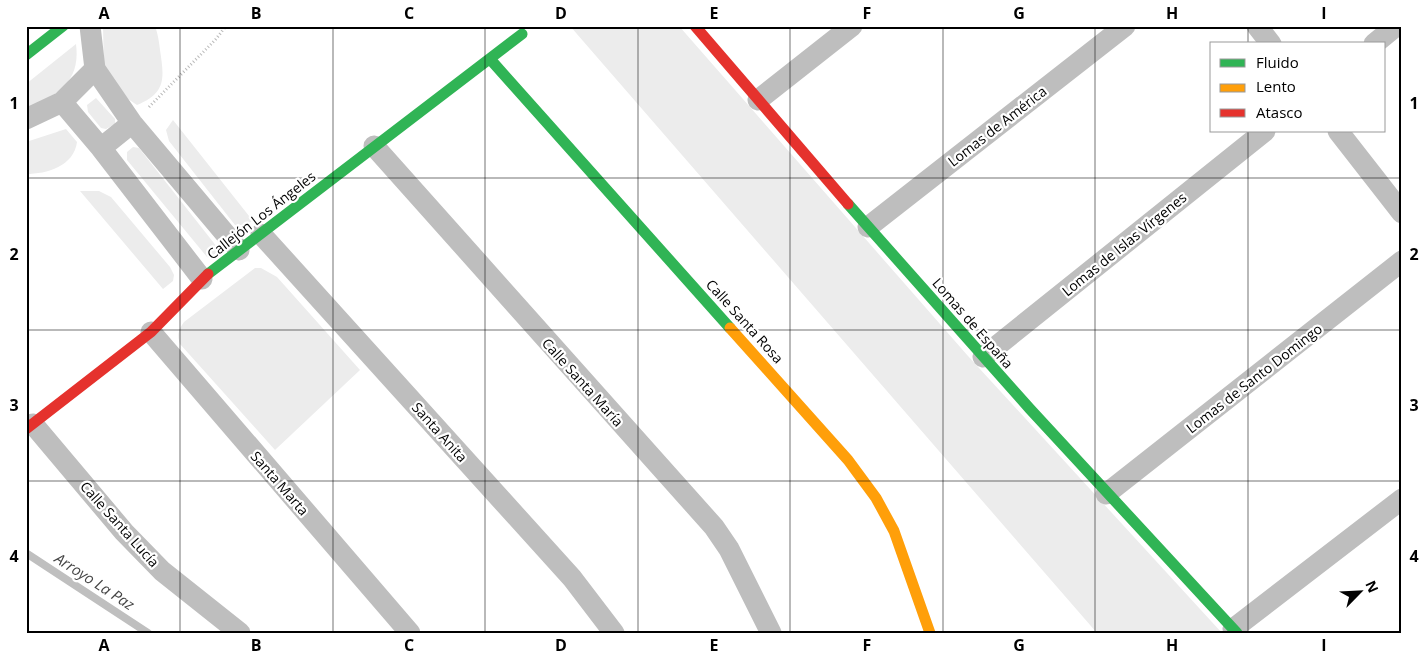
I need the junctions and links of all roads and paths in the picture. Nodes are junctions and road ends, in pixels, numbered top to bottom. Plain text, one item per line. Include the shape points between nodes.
1 (63, 26) edge
2 (90, 26) edge
3 (226, 26) edge
4 (695, 26) edge
5 (852, 26) edge
6 (1125, 26) edge
7 (1257, 26) edge
8 (1396, 26) edge
9 (522, 34) dead end
10 (1269, 42) edge
11 (1376, 42) edge
12 (26, 55) edge
13 (490, 59) junction
14 (95, 69) junction
15 (758, 100) junction
16 (62, 102) junction
17 (26, 119) edge
18 (132, 123) junction
19 (1263, 132) edge
20 (1339, 132) edge
21 (374, 146) junction
22 (101, 148) junction
23 (1402, 213) edge
24 (868, 227) junction
25 (261, 234) junction
26 (239, 250) junction
27 (1402, 262) edge
28 (202, 279) junction
29 (151, 332) junction
30 (983, 357) junction
31 (30, 426) edge
32 (1106, 494) junction
33 (1402, 499) edge
34 (1235, 631) edge
35 (240, 633) edge
36 (410, 633) edge
37 (614, 633) edge
38 (771, 633) edge
39 (930, 633) edge

1 - 12 street
2 - 14 street
3 - 18 path
4 - 15 street, Lomas de España
5 - 15 street
6 - 24 street, Lomas de América
7 - 10 street
8 - 11 street
9 - 13 street, Callejón Los Ángeles
13 - 21 street, Callejón Los Ángeles
13 - 39 street, Calle Santa Rosa via 848,460 876,498 894,531
14 - 16 street
14 - 18 street
15 - 24 street, Lomas de España
16 - 17 street
16 - 22 street
18 - 22 street
18 - 26 street
19 - 30 street, Lomas de Islas Vírgenes
20 - 23 street
21 - 25 street, Callejón Los Ángeles
21 - 38 street, Calle Santa María via 714,527 730,549
22 - 28 street
24 - 30 street, Lomas de España
25 - 26 street, Callejón Los Ángeles
25 - 37 street, Santa Anita via 572,578
26 - 28 street, Callejón Los Ángeles
27 - 32 street, Lomas de Santo Domingo
28 - 29 street, Callejón Los Ángeles
29 - 31 street, Callejón Los Ángeles
29 - 36 street, Santa Marta
30 - 32 street, Lomas de España
31 - 35 street, Calle Santa Lucía via 162,571
32 - 34 street, Lomas de España
33 - 34 street

